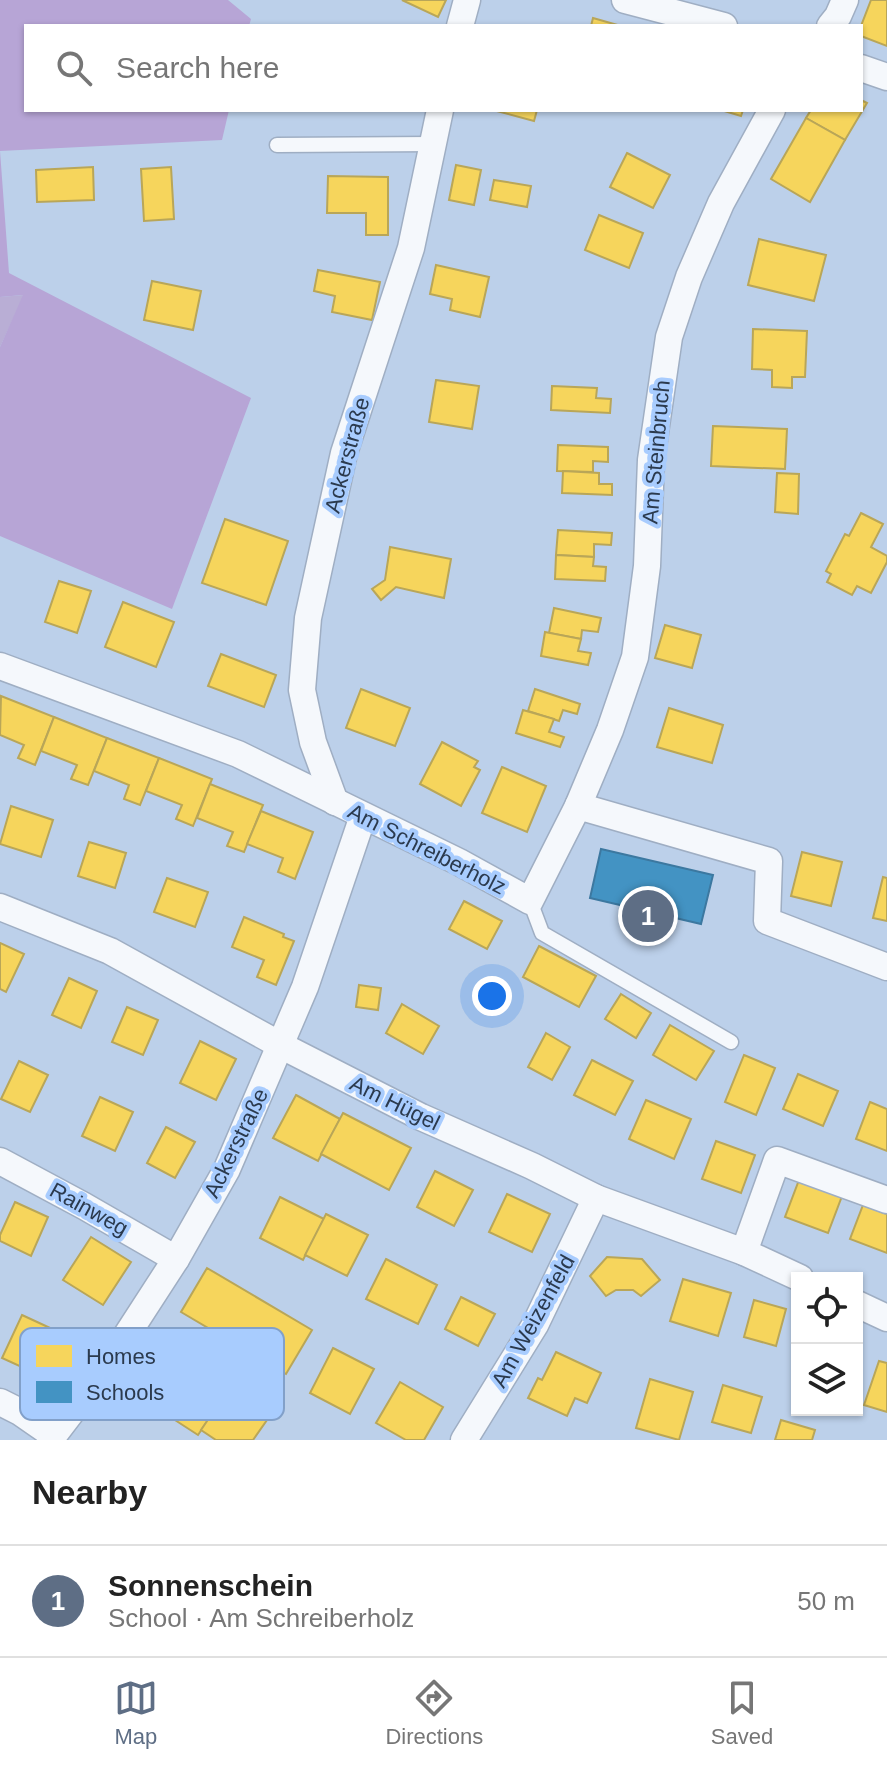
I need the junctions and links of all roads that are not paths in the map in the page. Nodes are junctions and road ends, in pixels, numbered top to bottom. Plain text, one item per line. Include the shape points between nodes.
1 (467, 0) edge
2 (845, 0) edge
3 (633, 1) edge
4 (461, 24) edge
5 (717, 24) edge
6 (832, 24) edge
7 (863, 69) edge
8 (887, 77) edge
9 (440, 112) edge
10 (771, 112) edge
11 (433, 144) junction
12 (277, 145) dead end
13 (0, 666) edge
14 (335, 802) junction
15 (578, 806) junction
16 (363, 816) junction
17 (530, 901) junction
18 (0, 907) edge
19 (887, 967) edge
20 (731, 1042) dead end
21 (282, 1046) junction
22 (0, 1161) edge
23 (596, 1198) junction
24 (887, 1200) edge
25 (744, 1252) junction
26 (176, 1259) junction
27 (791, 1274) edge
28 (863, 1307) edge
29 (887, 1318) edge
30 (131, 1328) edge
31 (0, 1402) edge
32 (20, 1412) edge
33 (30, 1420) edge
34 (66, 1420) edge
35 (52, 1438) edge
36 (464, 1440) edge

1 - 4 street
2 - 6 street
3 - 5 street
7 - 8 street
9 - 11 street, Ackerstraße
10 - 15 street, Am Steinbruch via 716,215 669,337 651,460 647,566 635,657
11 - 12 lane
11 - 14 street, Ackerstraße via 411,248 344,453 308,618 302,690 313,742
13 - 14 street, Am Schreiberholz via 238,754
14 - 16 street, Am Schreiberholz
15 - 17 street, Am Schreiberholz
15 - 19 street via 769,861 767,921
16 - 17 street, Am Schreiberholz
16 - 21 street, Ackerstraße
17 - 20 lane via 542,933
18 - 21 street, Am Hügel via 110,951
21 - 23 street, Am Hügel
21 - 26 street, Ackerstraße via 227,1169
22 - 26 street, Rainweg
23 - 25 street, Am Hügel
23 - 36 street, Am Weizenfeld via 535,1325
24 - 25 street via 777,1160
25 - 27 street, Am Hügel
26 - 30 street, Ackerstraße
28 - 29 street
31 - 32 street
33 - 35 street
34 - 35 street, Ackerstraße

